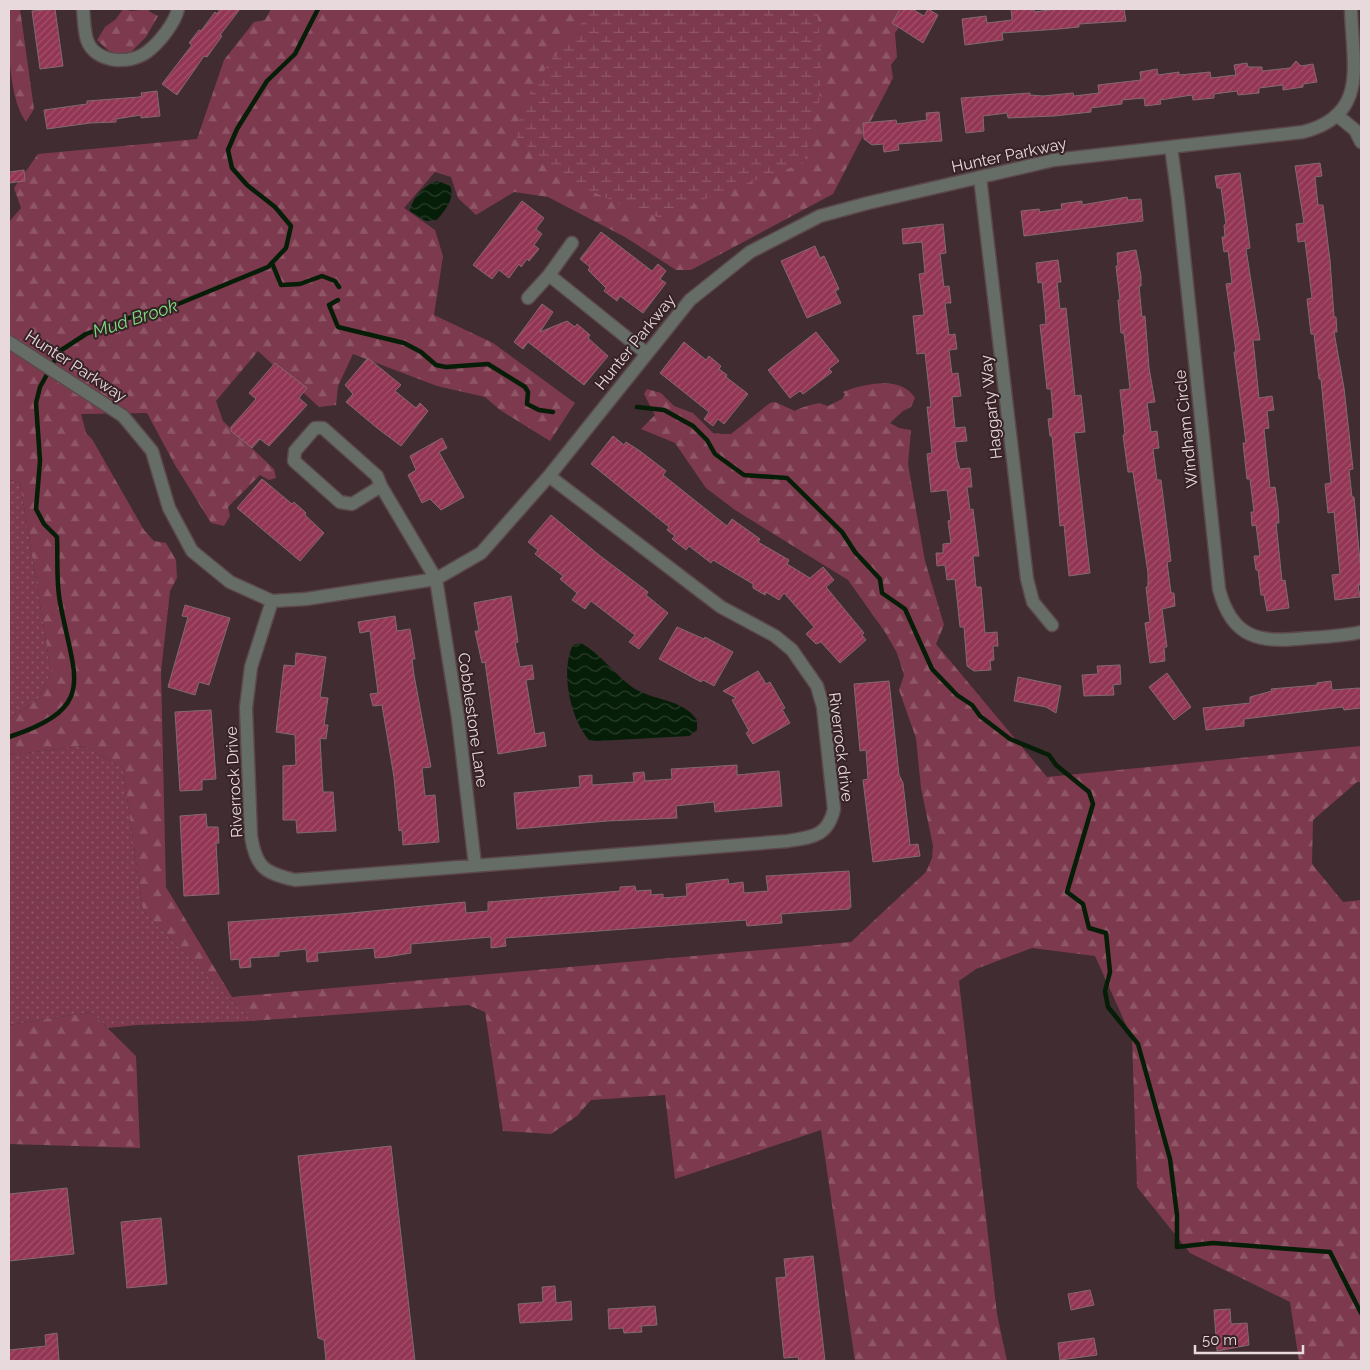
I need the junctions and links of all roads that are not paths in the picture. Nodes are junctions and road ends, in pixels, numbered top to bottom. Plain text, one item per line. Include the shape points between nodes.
1 (83, 9) edge
2 (178, 9) edge
3 (1351, 9) edge
4 (1338, 116) junction
5 (1361, 142) edge
6 (1171, 147) junction
7 (980, 176) junction
8 (572, 243) dead end
9 (549, 276) junction
10 (528, 298) dead end
11 (10, 342) edge
12 (646, 354) junction
13 (550, 476) junction
14 (381, 486) junction
15 (436, 578) junction
16 (272, 601) junction
17 (1052, 625) dead end
18 (1361, 632) edge
19 (475, 866) junction

1 - 2 street via 87,40 93,49 109,59 119,60 146,53 172,22
3 - 4 street via 1355,84
4 - 5 street via 1355,130
4 - 6 street, Hunter Parkway via 1303,132
6 - 7 street, Hunter Parkway via 1054,160
6 - 18 street, Windham Circle via 1222,603 1234,623 1258,638 1281,641
7 - 12 street, Hunter Parkway via 820,216 750,252 690,300
7 - 17 street, Haggarty Way via 1027,579 1033,602
8 - 9 street
9 - 10 street
9 - 12 street
11 - 16 street, Hunter Parkway via 123,416 152,451 169,508 192,551 230,582
12 - 13 street, Hunter Parkway
13 - 15 street, Hunter Parkway via 481,553
13 - 19 street, Riverrock drive via 721,607 775,636 792,650 817,686 823,706 834,809 824,831 811,838
14 - 14 street via 377,476 323,428 315,428 295,451 294,461 340,502 352,504
14 - 15 street
15 - 16 street, Hunter Parkway via 306,599
15 - 19 street, Cobblestone Lane via 458,718
16 - 19 street, Riverrock Drive via 251,666 246,708 254,854 270,874 295,880

